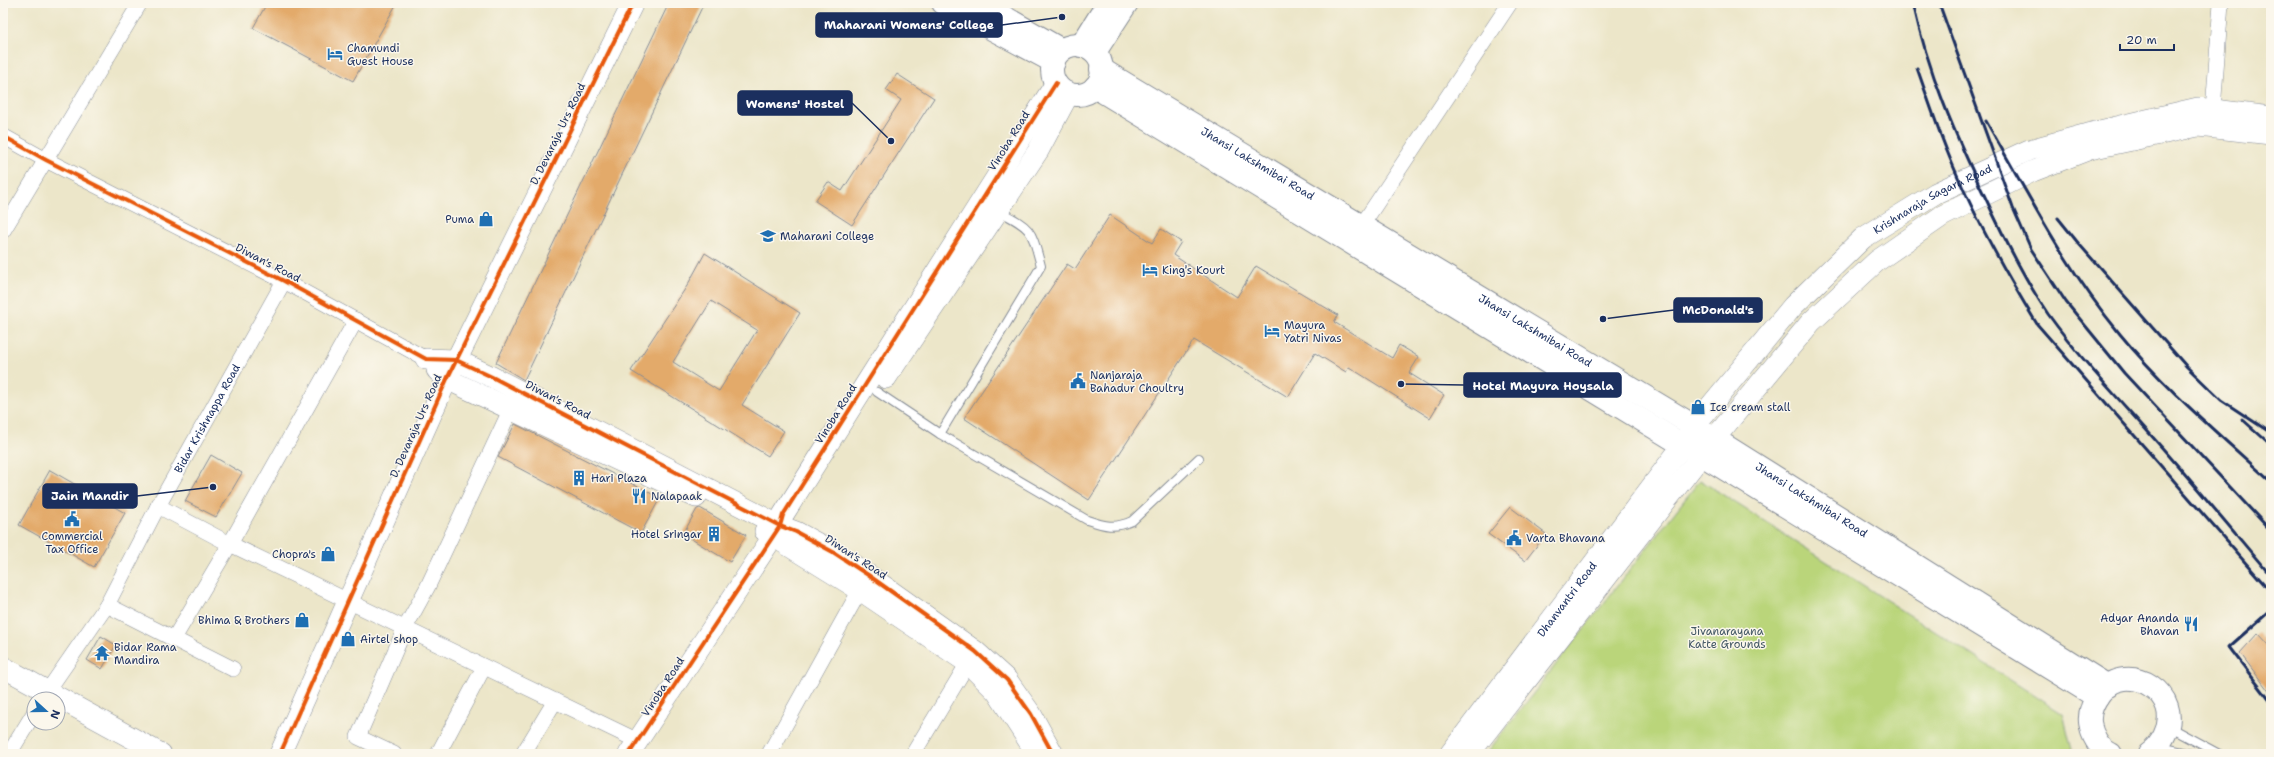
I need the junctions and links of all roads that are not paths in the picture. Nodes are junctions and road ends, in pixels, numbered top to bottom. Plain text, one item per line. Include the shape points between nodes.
1 (140, 3) edge
2 (633, 3) edge
3 (943, 3) edge
4 (980, 3) edge
5 (1108, 3) edge
6 (1127, 3) edge
7 (1510, 3) edge
8 (2221, 3) edge
9 (1081, 61) junction
10 (1063, 88) junction
11 (2213, 110) junction
12 (2271, 117) edge
13 (2271, 134) edge
14 (3, 136) edge
15 (46, 160) junction
16 (998, 211) junction
17 (1362, 225) junction
18 (3, 231) edge
19 (284, 281) junction
20 (356, 320) junction
21 (426, 359) junction
22 (456, 360) junction
23 (447, 379) junction
24 (519, 390) junction
25 (877, 392) junction
26 (511, 409) junction
27 (1694, 426) junction
28 (940, 434) junction
29 (1683, 445) junction
30 (1708, 447) junction
31 (1199, 458) dead end
32 (158, 506) junction
33 (777, 530) junction
34 (230, 544) junction
35 (860, 590) junction
36 (348, 601) junction
37 (107, 605) junction
38 (405, 628) junction
39 (173, 640) junction
40 (968, 663) junction
41 (3, 667) edge
42 (484, 667) junction
43 (232, 669) dead end
44 (39, 691) edge
45 (48, 691) edge
46 (2102, 692) junction
47 (555, 701) junction
48 (66, 706) edge
49 (26, 726) edge
50 (2169, 727) junction
51 (634, 748) edge
52 (2101, 751) edge
53 (2153, 751) edge
54 (9, 754) edge
55 (161, 754) edge
56 (280, 754) edge
57 (394, 754) edge
58 (438, 754) edge
59 (523, 754) edge
60 (769, 754) edge
61 (913, 754) edge
62 (1034, 754) edge
63 (1053, 754) edge
64 (1450, 754) edge
65 (1469, 754) edge
66 (2192, 754) edge
67 (2219, 754) edge

1 - 15 street
2 - 22 street, D. Devaraja Urs Road
3 - 9 main road, Jhansi Lakshmibai Road
4 - 9 main road, Jhansi Lakshmibai Road
5 - 9 main road
6 - 9 main road
7 - 17 street
8 - 11 street
9 - 10 main road via 1052,72
9 - 10 main road via 1081,94
9 - 17 main road, Jhansi Lakshmibai Road
9 - 29 main road, Jhansi Lakshmibai Road
10 - 16 street, Vinoba Road via 1038,150
10 - 33 street, Vinoba Road via 783,515
11 - 12 street, Krishnaraja Sagara Road
11 - 27 street, Krishnaraja Sagara Road via 2198,108 2028,150 1936,193 1863,238 1793,306
13 - 30 street, Krishnaraja Sagara Road via 2198,126 2090,149 2033,171 1942,216 1877,261 1811,322
14 - 15 street, Diwan's Road
15 - 18 street
15 - 19 street, Diwan's Road
16 - 25 street, Vinoba Road
16 - 28 lane via 1024,224 1032,235 1041,266
17 - 27 main road, Jhansi Lakshmibai Road
19 - 20 street, Diwan's Road
19 - 32 street, Bidar Krishnappa Road
20 - 21 street, Diwan's Road
20 - 34 street
21 - 22 street, Diwan's Road
21 - 23 street
22 - 23 street, D. Devaraja Urs Road
22 - 24 street, Diwan's Road
23 - 26 street
23 - 36 street, D. Devaraja Urs Road
24 - 26 street
24 - 33 street, Diwan's Road
25 - 28 lane
25 - 33 street, Vinoba Road via 792,521
26 - 33 street
26 - 38 street via 427,588
27 - 29 street, Krishnaraja Sagara Road
27 - 30 main road, Jhansi Lakshmibai Road
28 - 31 lane via 1087,520 1106,526 1120,526 1132,521
29 - 30 main road, Jhansi Lakshmibai Road
29 - 64 street, Dhanvantri Road
30 - 46 main road, Jhansi Lakshmibai Road
30 - 65 street, Dhanvantri Road
32 - 34 street
32 - 37 street, Bidar Krishnappa Road
33 - 35 street
33 - 51 street, Vinoba Road
33 - 63 street, Diwan's Road via 796,532 839,555 974,651 1007,680 1031,714
34 - 36 street
34 - 39 street
35 - 40 street
35 - 60 street
36 - 38 street
36 - 56 street, D. Devaraja Urs Road
37 - 39 street
37 - 45 street, Bidar Krishnappa Road
38 - 42 street
38 - 57 street via 358,737
39 - 43 street
40 - 61 street
40 - 62 street via 997,692 1030,743
41 - 44 street
42 - 47 street
42 - 58 street
46 - 50 main road via 2120,681 2134,680 2146,683 2157,690 2165,701 2169,713
46 - 52 main road via 2091,709 2090,721
47 - 51 street
47 - 59 street
48 - 55 street
49 - 54 street
50 - 53 main road
50 - 67 lane
53 - 66 lane

